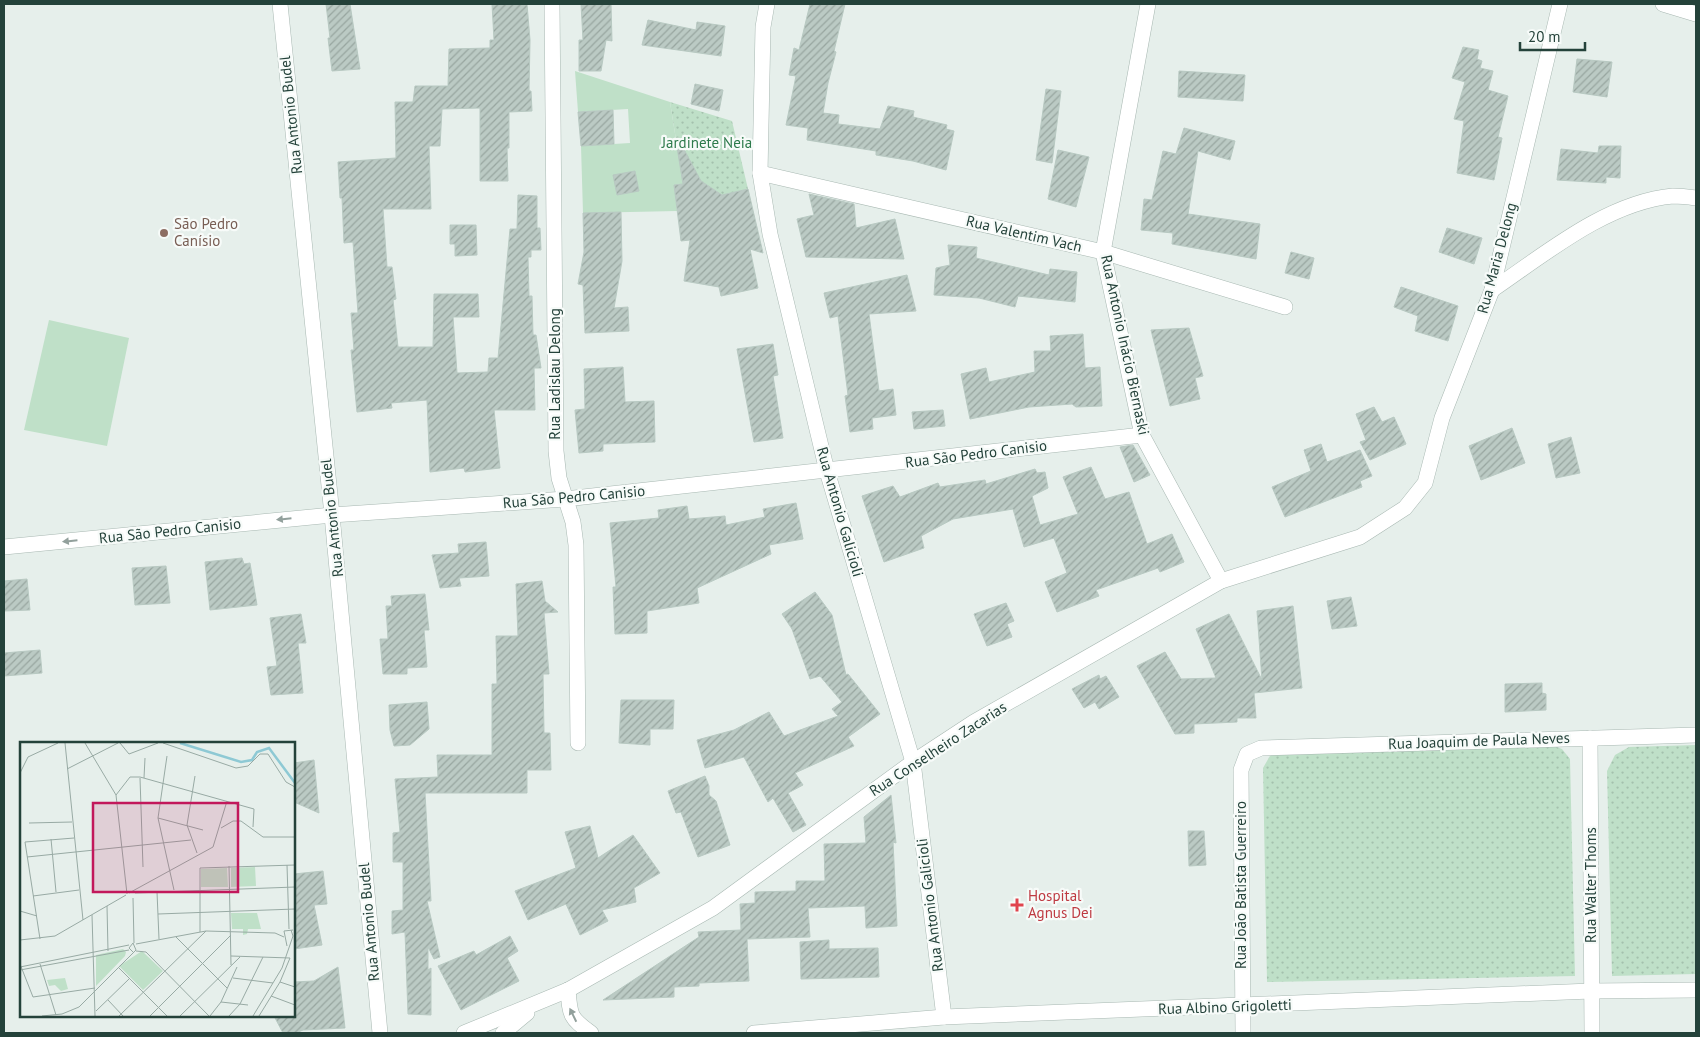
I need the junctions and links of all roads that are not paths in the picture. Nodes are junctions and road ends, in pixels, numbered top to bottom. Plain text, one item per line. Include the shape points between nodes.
1 (280, 4) edge
2 (552, 4) edge
3 (767, 4) edge
4 (1148, 4) edge
5 (1560, 4) edge
6 (1663, 4) edge
7 (1696, 14) edge
8 (760, 172) junction
9 (1696, 198) edge
10 (1103, 252) junction
11 (1492, 290) junction
12 (1286, 307) dead end
13 (1142, 435) junction
14 (827, 471) junction
15 (565, 499) junction
16 (332, 515) junction
17 (1360, 537) joint
18 (4, 548) edge
19 (1221, 581) junction
20 (1696, 735) edge
21 (1590, 738) junction
22 (578, 743) dead end
23 (1261, 748) joint
24 (913, 762) junction
25 (568, 990) junction
26 (1696, 990) edge
27 (1591, 991) junction
28 (538, 1004) junction
29 (1242, 1006) junction
30 (944, 1018) junction
31 (380, 1033) edge
32 (464, 1033) edge
33 (503, 1033) edge
34 (591, 1033) edge
35 (754, 1033) edge
36 (1243, 1033) edge
37 (1592, 1033) edge

1 - 16 street, Rua Antonio Budel
2 - 15 street, Rua Ladislau Delong via 556,451
3 - 8 street, Rua Antonio Galicioli via 763,27
4 - 10 street, Rua Antonio Inácio Biernaski
5 - 11 street, Rua Maria Delong
6 - 7 street
8 - 10 street, Rua Valentim Vach
8 - 14 street, Rua Antonio Galicioli via 770,234
9 - 11 street via 1674,196 1637,203 1598,219
10 - 12 street, Rua Valentim Vach
10 - 13 street, Rua Antonio Inácio Biernaski
11 - 17 street, Rua Maria Delong via 1442,418 1425,484 1405,508
13 - 14 street, Rua São Pedro Canisio
13 - 19 street, Rua Antonio Inácio Biernaski
14 - 15 street, Rua São Pedro Canisio
14 - 24 street, Rua Antonio Galicioli
15 - 16 street, Rua São Pedro Canisio
15 - 22 street, Rua Ladislau Delong via 576,545
16 -> 18 street, Rua São Pedro Canisio
16 - 31 street, Rua Antonio Budel
17 - 19 street, Rua Conselheiro Zacarias
19 - 24 street, Rua Conselheiro Zacarias via 974,722
20 - 21 street, Rua Joaquim de Paula Neves
21 - 23 street, Rua Joaquim de Paula Neves
21 - 27 street, Rua Walter Thoms
23 - 29 street, Rua João Batista Guerreiro via 1247,754 1241,770
24 - 25 street, Rua Conselheiro Zacarias via 713,908
24 - 30 street, Rua Antonio Galicioli
25 - 28 street, Rua Conselheiro Zacarias
34 -> 25 street via 571,1015
26 - 27 street, Rua Albino Grigoletti
27 - 29 street, Rua Albino Grigoletti
27 - 37 street, Rua Walter Thoms
28 - 32 street, Rua Conselheiro Zacarias
28 - 33 street, Rua Conselheiro Zacarias
29 - 30 street, Rua Albino Grigoletti
29 - 36 street, Rua João Batista Guerreiro
30 - 35 street, Rua Albino Grigoletti

